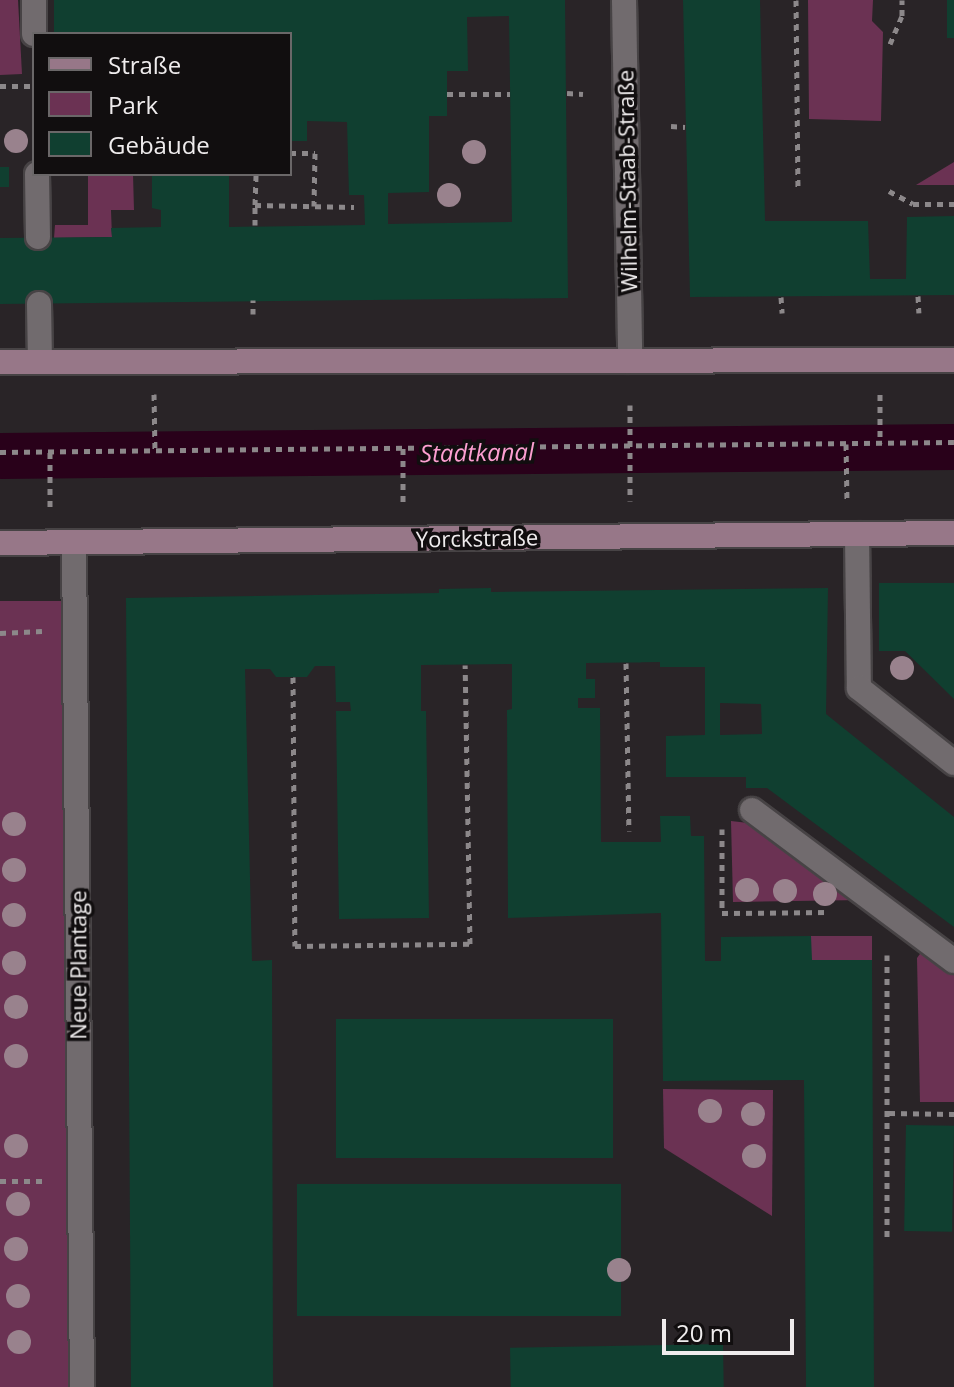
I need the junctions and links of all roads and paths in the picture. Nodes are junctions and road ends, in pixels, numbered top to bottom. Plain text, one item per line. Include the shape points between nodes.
1 (34, 0) edge
2 (624, 0) edge
3 (796, 0) edge
4 (902, 0) edge
5 (34, 32) edge
6 (890, 44) dead end
7 (0, 86) edge
8 (32, 86) edge
9 (567, 93) dead end
10 (447, 94) dead end
11 (510, 94) dead end
12 (583, 94) dead end
13 (671, 126) dead end
14 (685, 127) dead end
15 (292, 153) edge
16 (37, 176) edge
17 (256, 176) edge
18 (798, 191) dead end
19 (889, 191) dead end
20 (954, 204) edge
21 (255, 205) junction
22 (314, 206) junction
23 (354, 207) dead end
24 (255, 225) dead end
25 (38, 237) dead end
26 (918, 296) dead end
27 (781, 297) dead end
28 (253, 300) dead end
29 (39, 304) dead end
30 (782, 313) dead end
31 (919, 313) dead end
32 (253, 314) dead end
33 (954, 360) edge
34 (630, 361) junction
35 (0, 362) edge
36 (40, 362) junction
37 (154, 396) dead end
38 (880, 403) dead end
39 (630, 405) dead end
40 (954, 442) edge
41 (880, 443) junction
42 (846, 444) junction
43 (403, 448) junction
44 (155, 450) junction
45 (0, 452) edge
46 (50, 452) junction
47 (847, 494) dead end
48 (630, 501) dead end
49 (403, 506) dead end
50 (50, 508) dead end
51 (954, 533) edge
52 (857, 534) junction
53 (74, 542) junction
54 (0, 543) edge
55 (626, 663) dead end
56 (465, 665) dead end
57 (293, 677) dead end
58 (954, 763) edge
59 (752, 810) joint
60 (629, 831) dead end
61 (886, 911) junction
62 (954, 961) edge
63 (889, 1113) junction
64 (954, 1114) edge
65 (0, 1181) edge
66 (59, 1181) dead end
67 (887, 1242) dead end
68 (82, 1387) edge

1 - 5 street
2 - 34 street, Wilhelm-Staab-Straße
3 - 18 path
4 - 6 path via 902,16
7 - 8 path
9 - 12 path
10 - 11 path
13 - 14 path
15 - 22 path via 315,153
16 - 25 street
17 - 21 path
19 - 20 path via 913,204
21 - 22 path
21 - 24 path
22 - 23 path
26 - 31 path
27 - 30 path
28 - 32 path
29 - 36 street
33 - 34 street
34 - 36 street
35 - 36 street
37 - 44 path
38 - 41 path
39 - 48 path, bridge
40 - 41 path
41 - 42 path
42 - 43 path
42 - 47 path
43 - 44 path
43 - 49 path
44 - 46 path
45 - 46 path
46 - 50 path
51 - 52 street, Yorckstraße
52 - 53 street, Yorckstraße
52 - 58 street via 859,688
53 - 54 street, Yorckstraße
53 - 68 street, Neue Plantage
55 - 60 path
56 - 57 path via 470,944 295,946
59 - 61 street
59 - 61 path via 722,811 722,913
61 - 62 street
61 - 63 path
63 - 64 path
63 - 67 path
65 - 66 path

